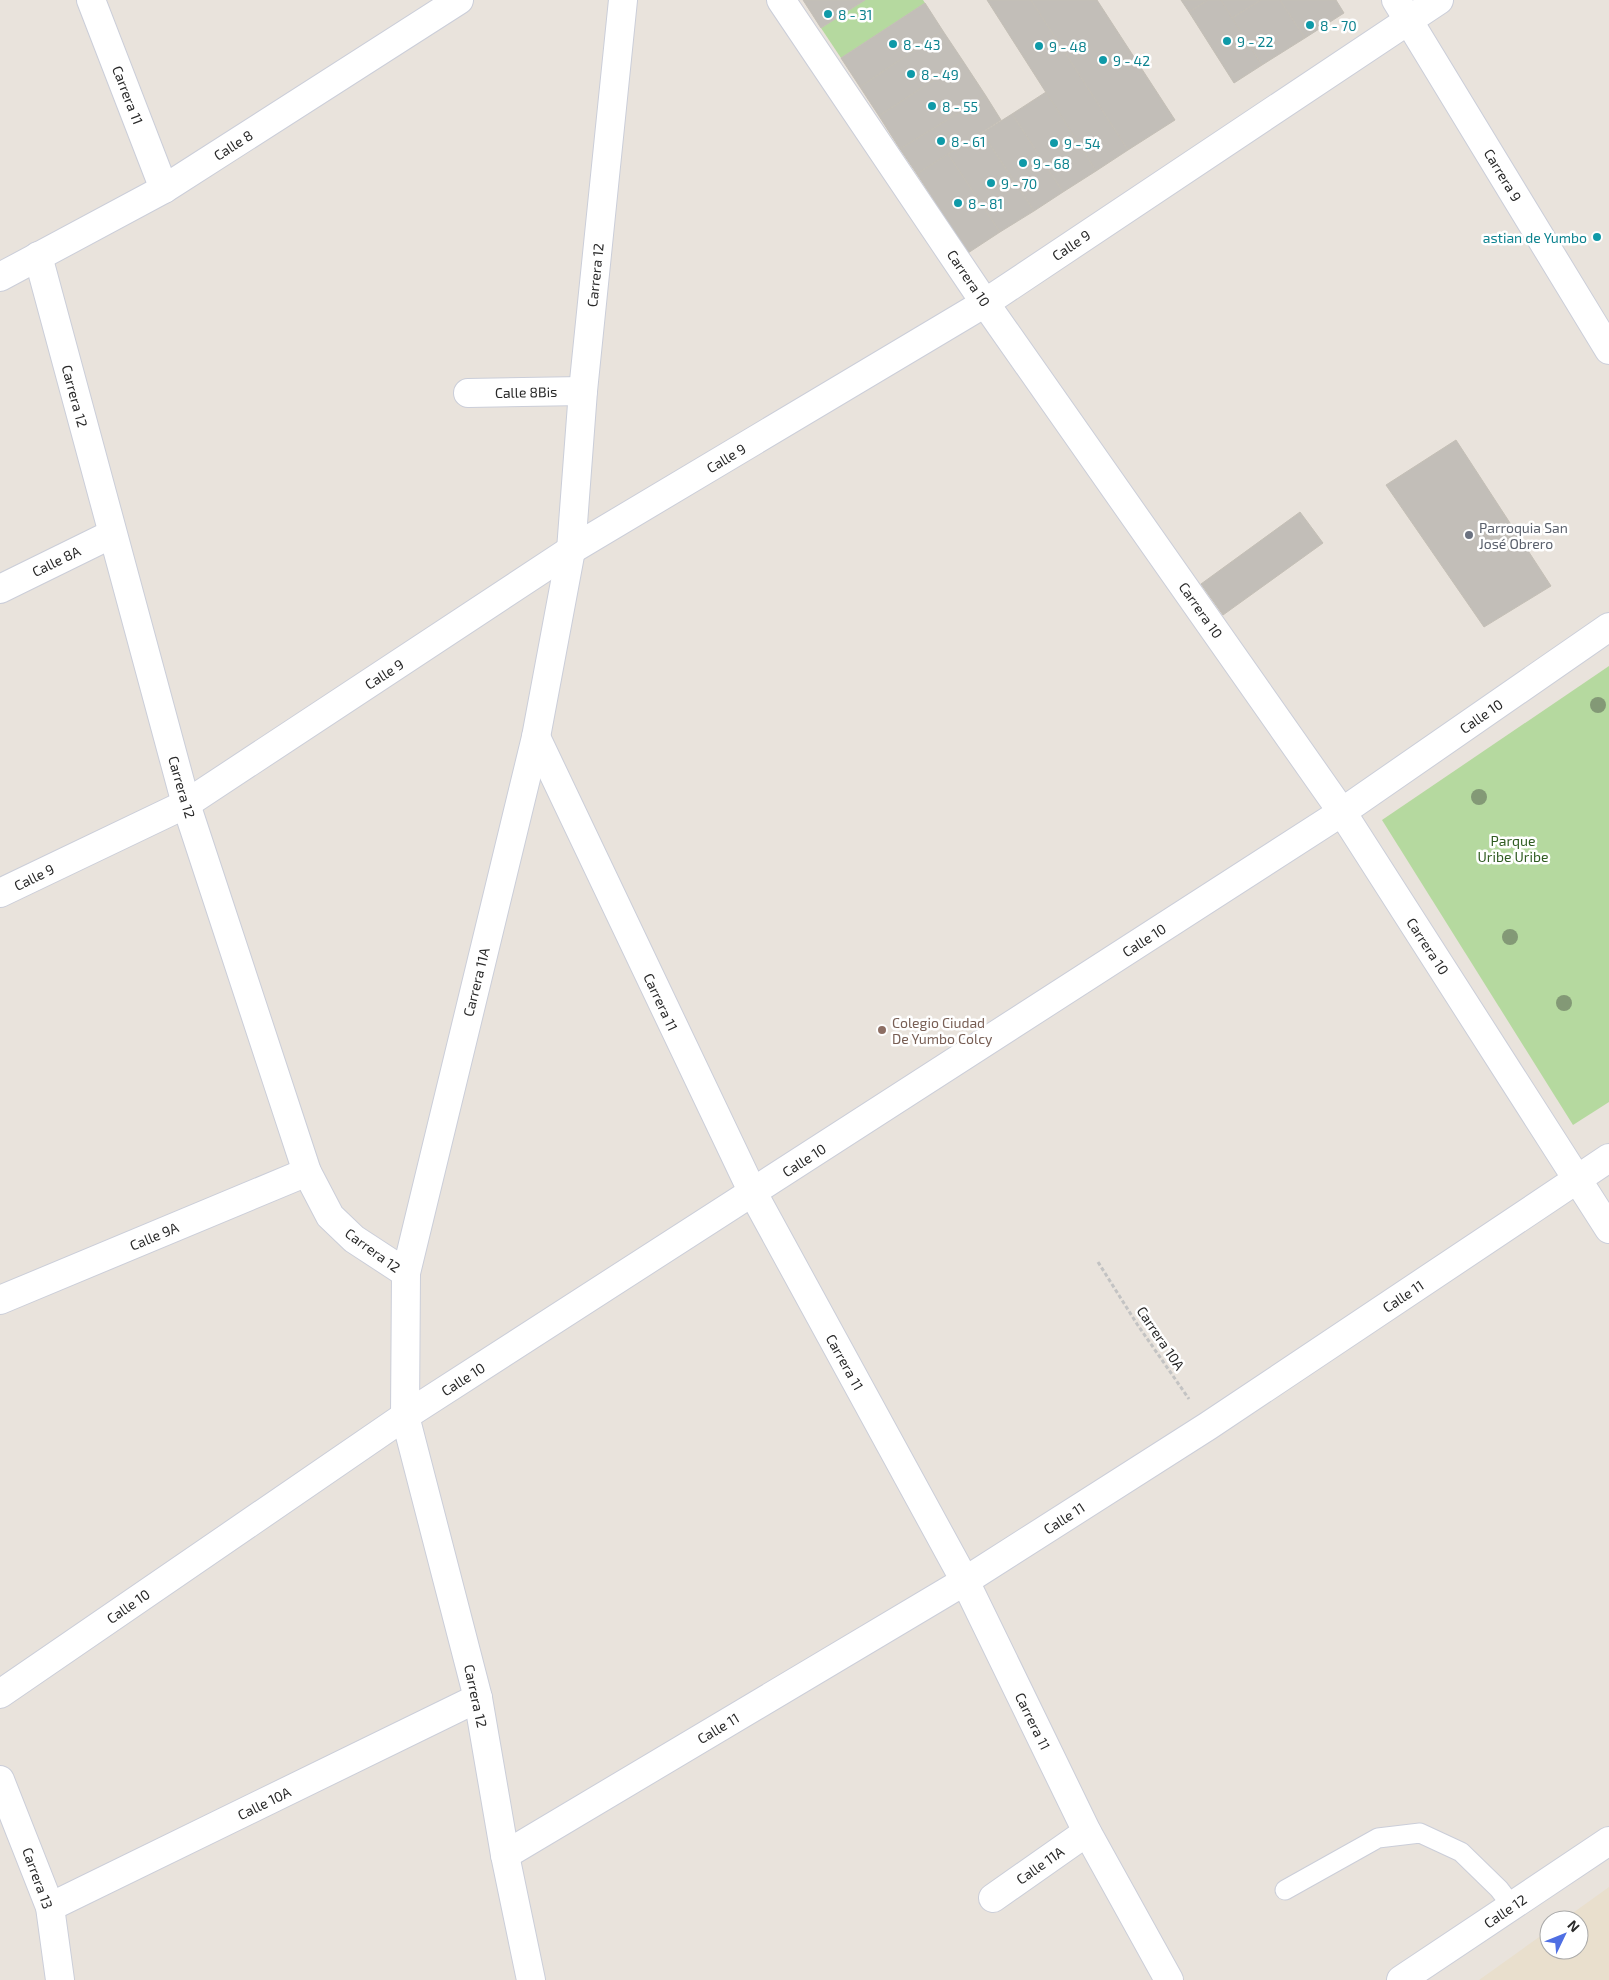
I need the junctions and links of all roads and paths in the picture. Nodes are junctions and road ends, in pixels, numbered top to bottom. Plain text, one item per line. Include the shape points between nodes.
1 (91, 0) edge
2 (459, 0) edge
3 (623, 0) edge
4 (781, 0) edge
5 (1439, 0) edge
6 (1402, 10) edge
7 (164, 189) junction
8 (38, 256) junction
9 (0, 277) edge
10 (985, 303) junction
11 (1609, 350) edge
12 (583, 391) junction
13 (468, 393) dead end
14 (112, 534) junction
15 (571, 550) junction
16 (0, 589) edge
17 (1609, 627) edge
18 (536, 737) junction
19 (186, 804) junction
20 (1342, 812) junction
21 (0, 893) edge
22 (1609, 1158) edge
23 (307, 1172) junction
24 (1578, 1179) junction
25 (753, 1193) junction
26 (1609, 1229) edge
27 (1098, 1262) dead end
28 (406, 1273) junction
29 (0, 1300) edge
30 (405, 1416) junction
31 (1208, 1426) junction
32 (965, 1581) junction
33 (0, 1694) edge
34 (478, 1698) junction
35 (0, 1780) edge
36 (1087, 1832) junction
37 (1609, 1841) edge
38 (505, 1855) junction
39 (1285, 1890) dead end
40 (993, 1898) dead end
41 (1512, 1906) junction
42 (50, 1907) junction
43 (60, 1980) edge
44 (531, 1980) edge
45 (1169, 1980) edge
46 (1401, 1980) edge

1 - 7 street, Carrera 11
2 - 7 street, Calle 8
3 - 12 street, Carrera 12
4 - 10 street, Carrera 10
5 - 6 street, Calle 9
6 - 10 street, Calle 9
6 - 11 street, Carrera 9
7 - 8 street, Calle 8
8 - 9 street, Calle 8
8 - 14 street, Carrera 12
10 - 15 street, Calle 9
10 - 20 street, Carrera 10
12 - 13 street, Calle 8Bis
12 - 15 street, Carrera 12
14 - 16 street, Calle 8A
14 - 19 street, Carrera 12
15 - 18 street, Carrera 11A
15 - 19 street, Calle 9
17 - 20 street, Calle 10
18 - 25 street, Carrera 11
18 - 28 street, Carrera 11A
19 - 21 street, Calle 9
19 - 23 street, Carrera 12
20 - 24 street, Carrera 10
20 - 25 street, Calle 10
22 - 24 street, Calle 11
23 - 28 street, Carrera 12 via 330,1216 354,1239
23 - 29 street, Calle 9A
24 - 26 street, Carrera 10
24 - 31 street, Calle 11
25 - 30 street, Calle 10
25 - 32 street, Carrera 11
27 - 31 path, Carrera 10A
28 - 30 street, Carrera 11A
30 - 33 street, Calle 10
30 - 34 street, Carrera 12
31 - 32 street, Calle 11
32 - 36 street, Carrera 11
32 - 38 street, Calle 11
34 - 38 street, Carrera 12
34 - 42 street, Calle 10A
35 - 42 street, Carrera 13
36 - 40 street, Calle 11A
36 - 45 street, Carrera 11
37 - 41 street, Calle 12
38 - 44 street, Carrera 12
39 - 41 lane via 1378,1838 1420,1833 1461,1852
41 - 46 street, Calle 12
42 - 43 street, Carrera 13

